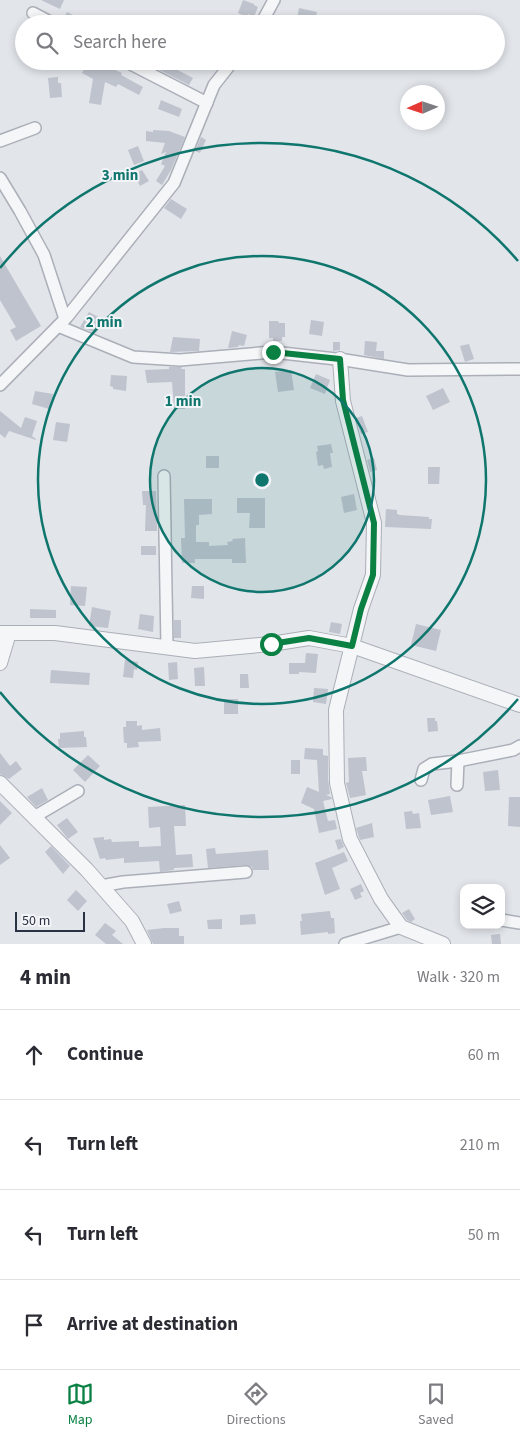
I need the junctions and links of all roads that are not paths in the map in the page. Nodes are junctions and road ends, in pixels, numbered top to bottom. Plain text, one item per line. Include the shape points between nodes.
1 (274, 0) edge
2 (33, 13) dead end
3 (37, 15) edge
4 (266, 15) edge
5 (143, 70) edge
6 (226, 70) edge
7 (207, 103) junction
8 (35, 128) dead end
9 (0, 141) edge
10 (0, 178) edge
11 (62, 323) junction
12 (340, 359) junction
13 (520, 368) edge
14 (0, 385) edge
15 (164, 476) dead end
16 (5, 633) edge
17 (352, 646) junction
18 (167, 647) junction
19 (0, 663) edge
20 (520, 705) edge
21 (520, 746) edge
22 (458, 761) junction
23 (421, 780) dead end
24 (0, 783) edge
25 (457, 785) dead end
26 (78, 791) dead end
27 (34, 817) junction
28 (246, 872) dead end
29 (101, 886) junction
30 (505, 921) edge
31 (520, 923) edge
32 (401, 927) junction
33 (144, 944) edge
34 (345, 944) edge
35 (444, 944) edge

1 - 4 street
2 - 3 street
5 - 7 street
6 - 7 street via 214,85
7 - 11 street via 174,183
8 - 9 street
10 - 11 street via 44,255
11 - 12 street via 132,357 180,360 273,352
11 - 14 street
12 - 13 street via 408,370
12 - 17 street via 343,400 374,523 373,575
15 - 18 street
16 - 18 street via 55,632
16 - 19 street
17 - 18 street via 309,638 195,651
17 - 20 street
17 - 32 street via 336,710 337,783 350,839 381,899
21 - 22 street
22 - 23 street via 432,764 424,769
22 - 25 street
24 - 27 street
26 - 27 street
27 - 29 street
28 - 29 street
29 - 33 street via 132,921
30 - 31 street
32 - 34 street
32 - 35 street

